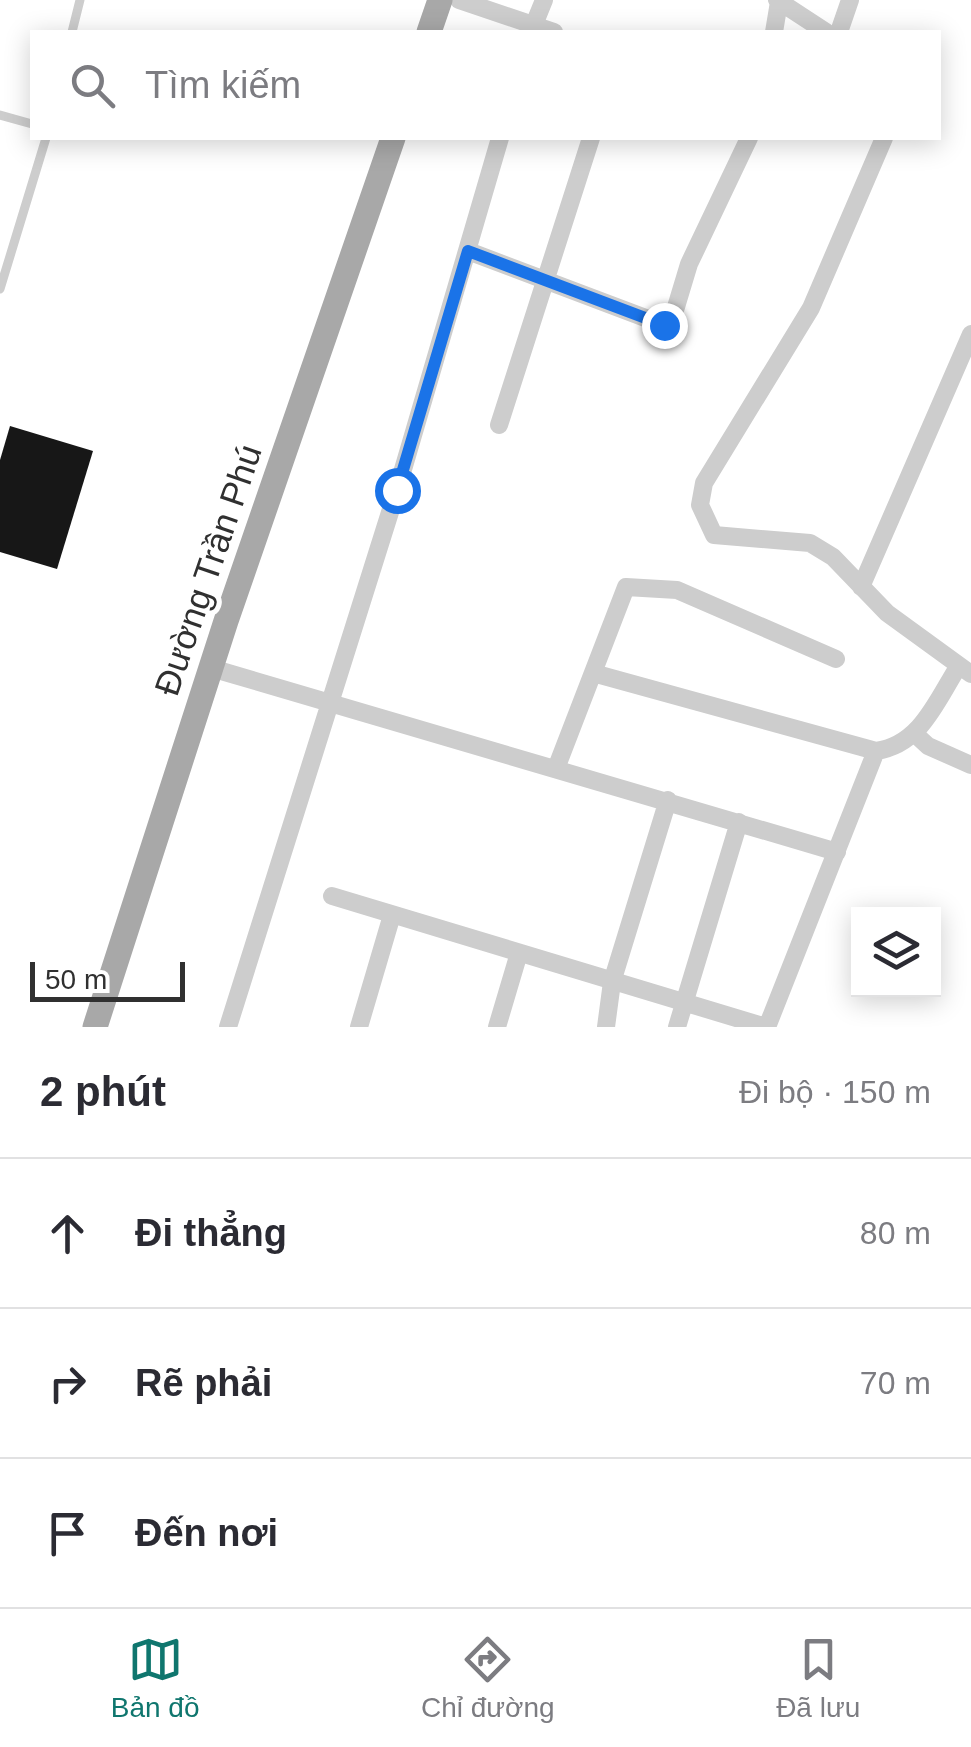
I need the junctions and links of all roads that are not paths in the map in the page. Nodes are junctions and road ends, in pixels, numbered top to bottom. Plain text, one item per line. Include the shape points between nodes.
1 (80, 0) edge
2 (440, 0) edge
3 (460, 0) edge
4 (544, 0) edge
5 (850, 0) edge
6 (778, 1) edge
7 (533, 28) edge
8 (72, 30) edge
9 (430, 30) edge
10 (774, 30) edge
11 (823, 30) edge
12 (840, 30) edge
13 (0, 114) edge
14 (30, 123) edge
15 (45, 140) edge
16 (392, 140) edge
17 (499, 140) edge
18 (590, 140) edge
19 (749, 140) edge
20 (883, 140) edge
21 (468, 251) junction
22 (544, 280) junction
23 (0, 288) edge
24 (971, 334) edge
25 (499, 424) dead end
26 (861, 586) junction
27 (836, 659) dead end
28 (211, 668) junction
29 (964, 670) edge
30 (593, 673) junction
31 (330, 703) junction
32 (915, 734) junction
33 (876, 752) junction
34 (971, 764) edge
35 (557, 766) junction
36 (668, 800) junction
37 (739, 822) junction
38 (837, 852) junction
39 (332, 896) dead end
40 (392, 914) junction
41 (518, 953) junction
42 (612, 982) junction
43 (686, 1004) junction
44 (95, 1027) edge
45 (228, 1027) edge
46 (359, 1027) edge
47 (496, 1027) edge
48 (606, 1027) edge
49 (677, 1027) edge
50 (766, 1027) edge

1 - 8 lane
2 - 9 main road
3 - 7 street
4 - 7 street
5 - 12 street
6 - 10 street
6 - 11 street
13 - 14 lane
15 - 23 lane
16 - 28 main road, Đường Trần Phú
17 - 21 street
18 - 22 street
19 - 22 street via 690,264 673,318 664,325
20 - 26 street via 811,308 704,483 700,505 714,535 810,543
21 - 22 street
21 - 31 street
22 - 25 street
24 - 26 street
26 - 29 street via 886,613
27 - 30 street via 677,590 626,588
28 - 31 street
28 - 44 main road, Đường Trần Phú
29 - 32 street
30 - 33 street
30 - 35 street
31 - 35 street
31 - 45 street
32 - 33 street via 903,746
32 - 34 street
33 - 38 street
35 - 36 street
36 - 37 street
36 - 42 street
37 - 38 street
37 - 43 street
38 - 50 street
39 - 40 street
40 - 41 street
40 - 46 street
41 - 42 street
41 - 47 street
42 - 43 street
42 - 48 street
43 - 49 street
43 - 50 street

